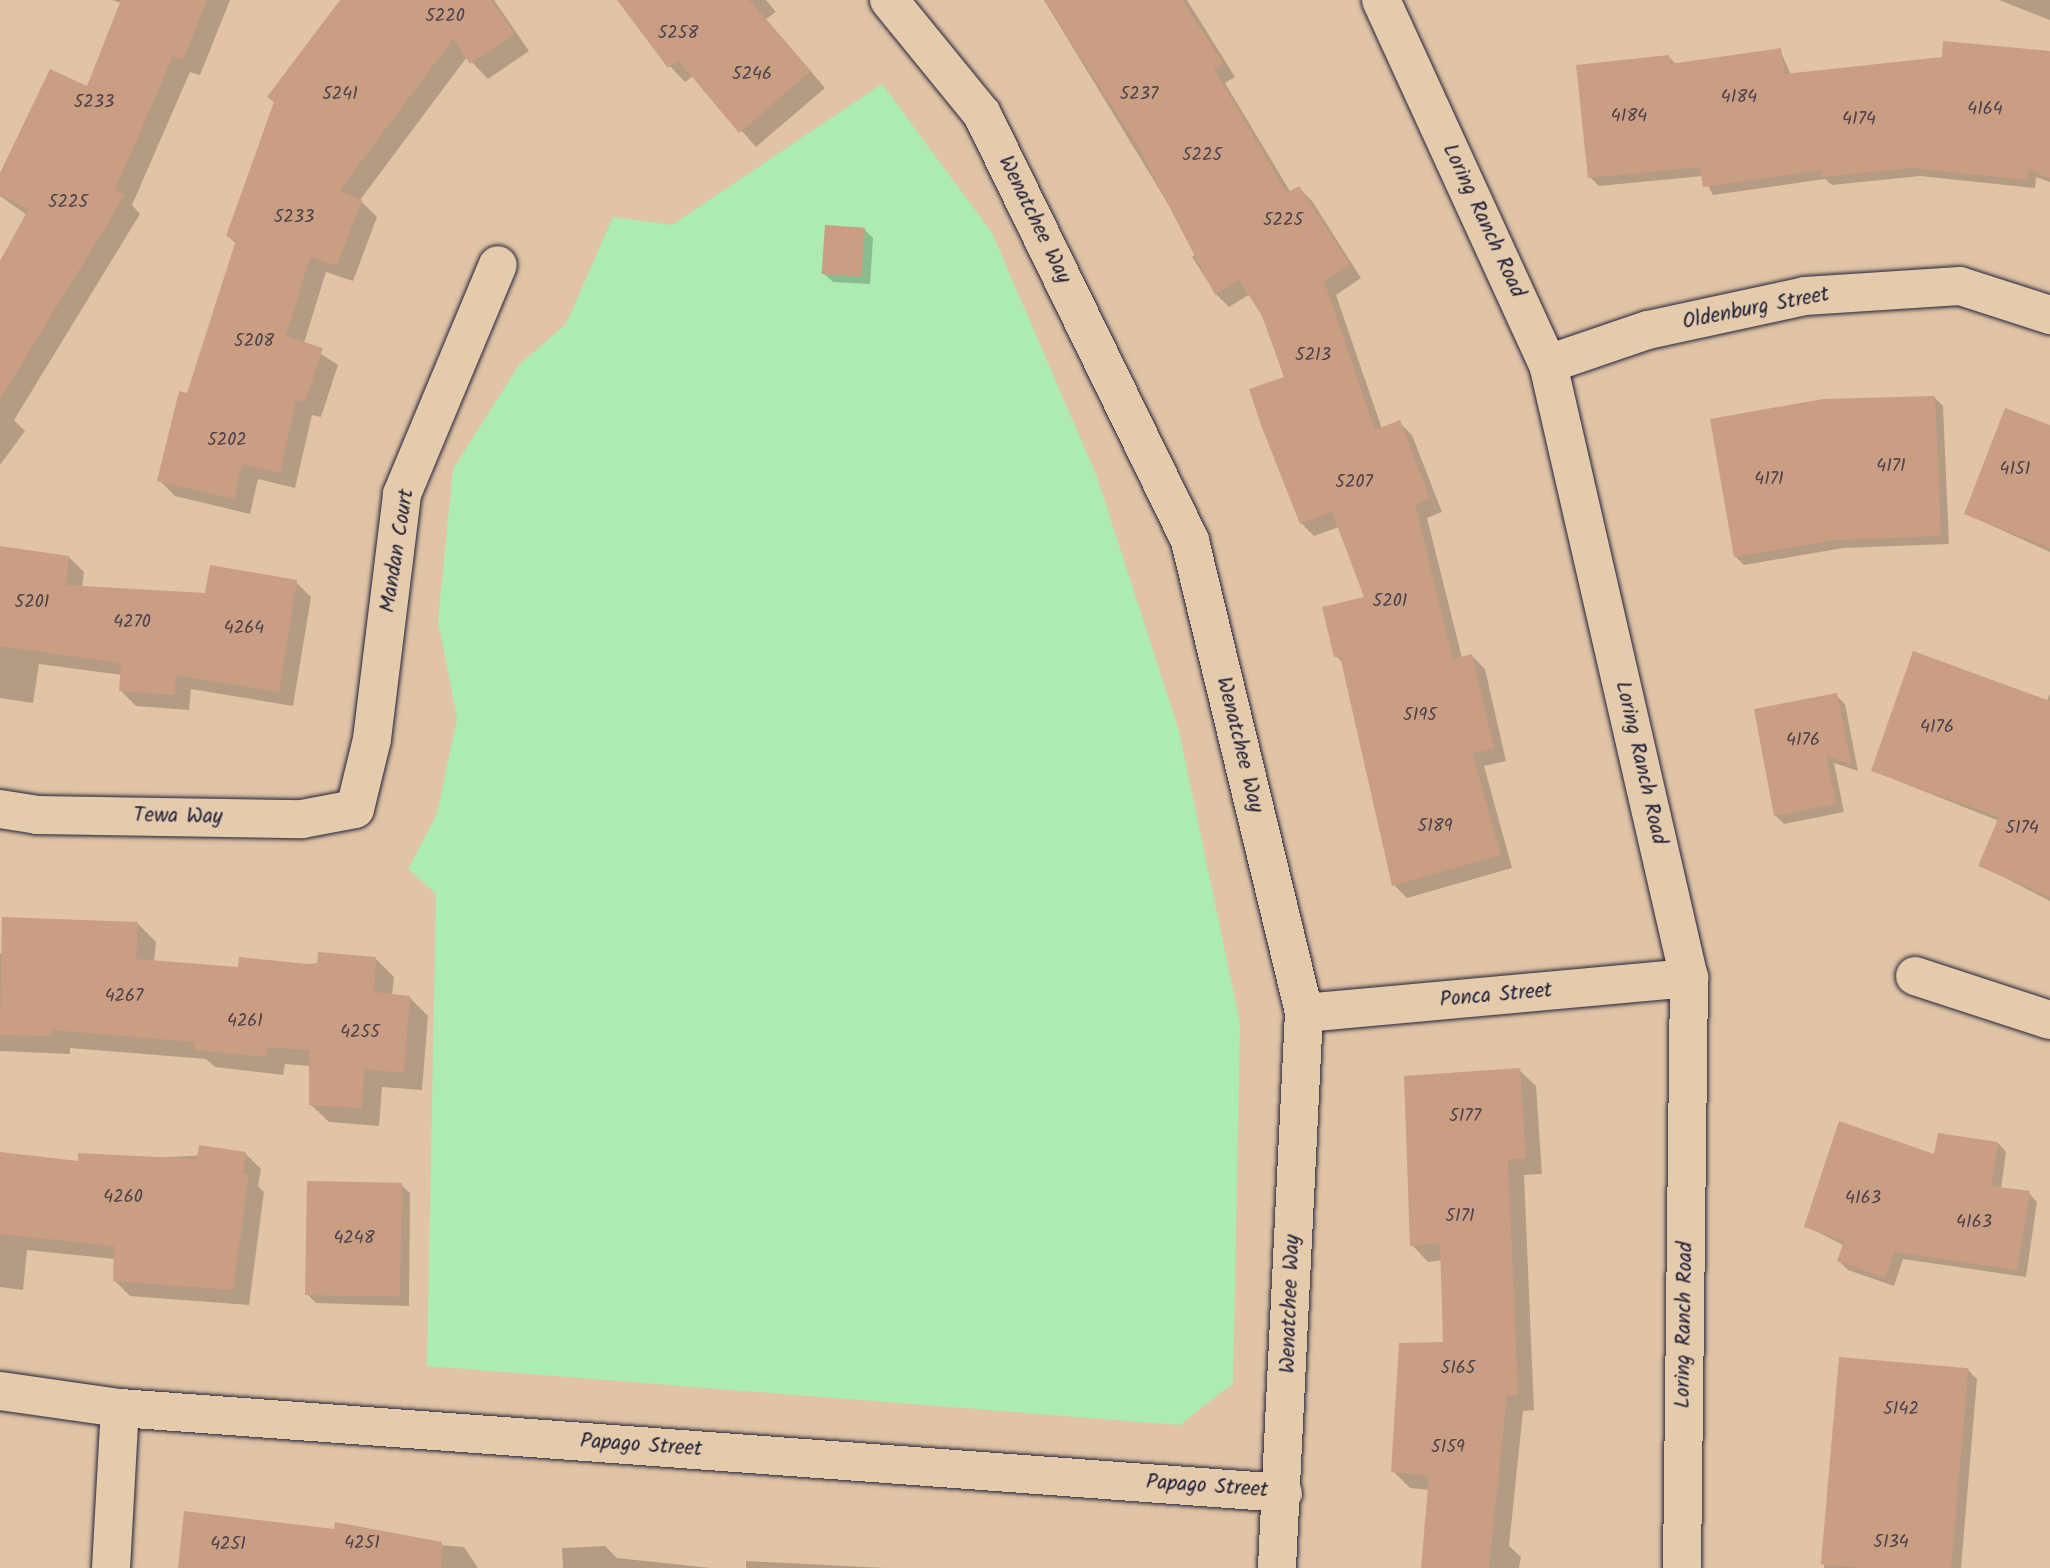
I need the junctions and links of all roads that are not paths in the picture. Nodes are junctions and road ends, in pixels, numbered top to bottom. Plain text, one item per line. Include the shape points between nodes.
1 (889, 0) edge
2 (1381, 0) edge
3 (498, 265) dead end
4 (2050, 315) edge
5 (1548, 364) junction
6 (0, 808) edge
7 (355, 809) joint
8 (1915, 976) dead end
9 (1689, 978) junction
10 (1304, 1013) junction
11 (2050, 1020) edge
12 (0, 1391) edge
13 (120, 1408) junction
14 (1283, 1493) junction
15 (111, 1568) edge
16 (1277, 1568) edge
17 (1682, 1568) edge

1 - 10 street, Wenatchee Way via 982,114 1190,541
2 - 5 street, Loring Ranch Road
3 - 7 street, Mandan Court via 402,494 373,739
4 - 5 street, Oldenburg Street via 1960,286 1805,296 1648,330
5 - 9 street, Loring Ranch Road
6 - 7 street, Tewa Way via 37,815 302,820
8 - 11 street
9 - 10 street, Ponca Street
9 - 17 street, Loring Ranch Road
10 - 14 street, Wenatchee Way
12 - 13 street, Papago Street
13 - 14 street, Papago Street
13 - 15 street
14 - 16 street, Wenatchee Way

